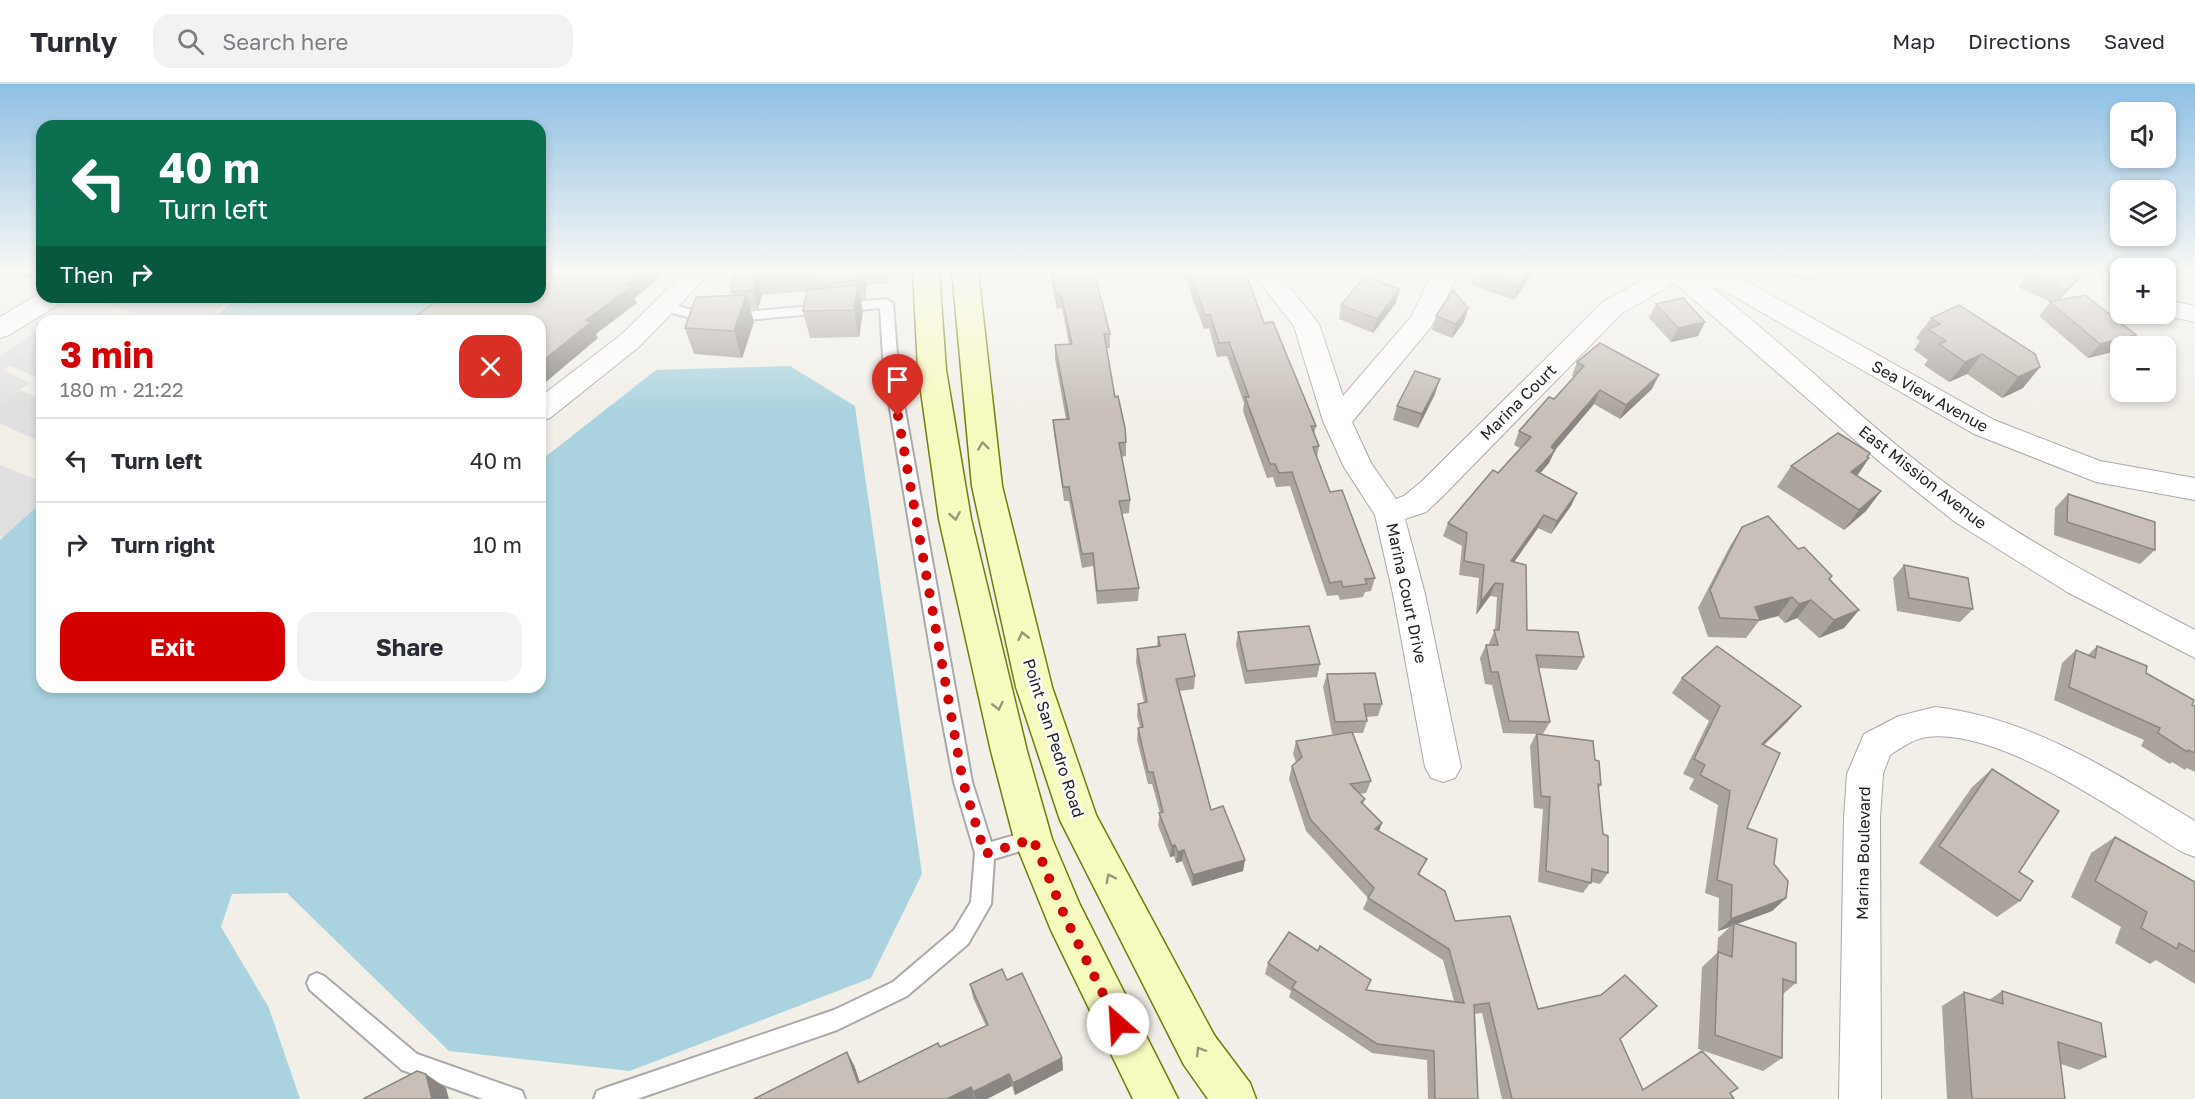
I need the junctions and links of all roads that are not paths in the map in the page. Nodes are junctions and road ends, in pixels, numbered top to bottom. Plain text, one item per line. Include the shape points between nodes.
1 (17, 318) edge
2 (655, 318) edge
3 (887, 318) edge
4 (929, 318) edge
5 (969, 318) edge
6 (1301, 318) edge
7 (1423, 318) edge
8 (1602, 318) edge
9 (1732, 318) edge
10 (1792, 318) edge
11 (0, 329) edge
12 (932, 369) junction
13 (891, 373) junction
14 (546, 406) edge
15 (1337, 421) junction
16 (2195, 489) edge
17 (1389, 513) junction
18 (2195, 645) edge
19 (1443, 767) dead end
20 (1033, 839) junction
21 (2195, 840) edge
22 (985, 854) junction
23 (317, 983) dead end
24 (1144, 1095) edge
25 (514, 1099) edge
26 (605, 1099) edge
27 (1234, 1099) edge
28 (1860, 1099) edge

1 - 11 street
2 - 14 street
3 - 13 lane
4 - 12 main road
27 -> 5 main road, Point San Pedro Road via 1199,1050 1079,820 1034,687 987,486
6 - 15 street, Marina Court Drive
7 - 15 street
8 - 17 street, Marina Court via 1431,490 1415,504
9 - 18 street, East Mission Avenue via 1964,513 2047,567
10 - 16 street, Sea View Avenue via 1984,427 2096,471
12 - 13 lane
12 -> 20 main road via 955,519
13 - 22 lane via 963,782
15 - 17 street, Marina Court Drive via 1358,467
17 - 19 street, Marina Court Drive
20 - 22 lane
20 - 24 main road
21 - 28 street, Marina Boulevard via 2033,749 1976,728 1933,721 1907,728 1876,745 1865,774 1862,819
22 - 26 lane via 981,904 961,937 900,989 837,1019
23 - 25 lane via 410,1062

